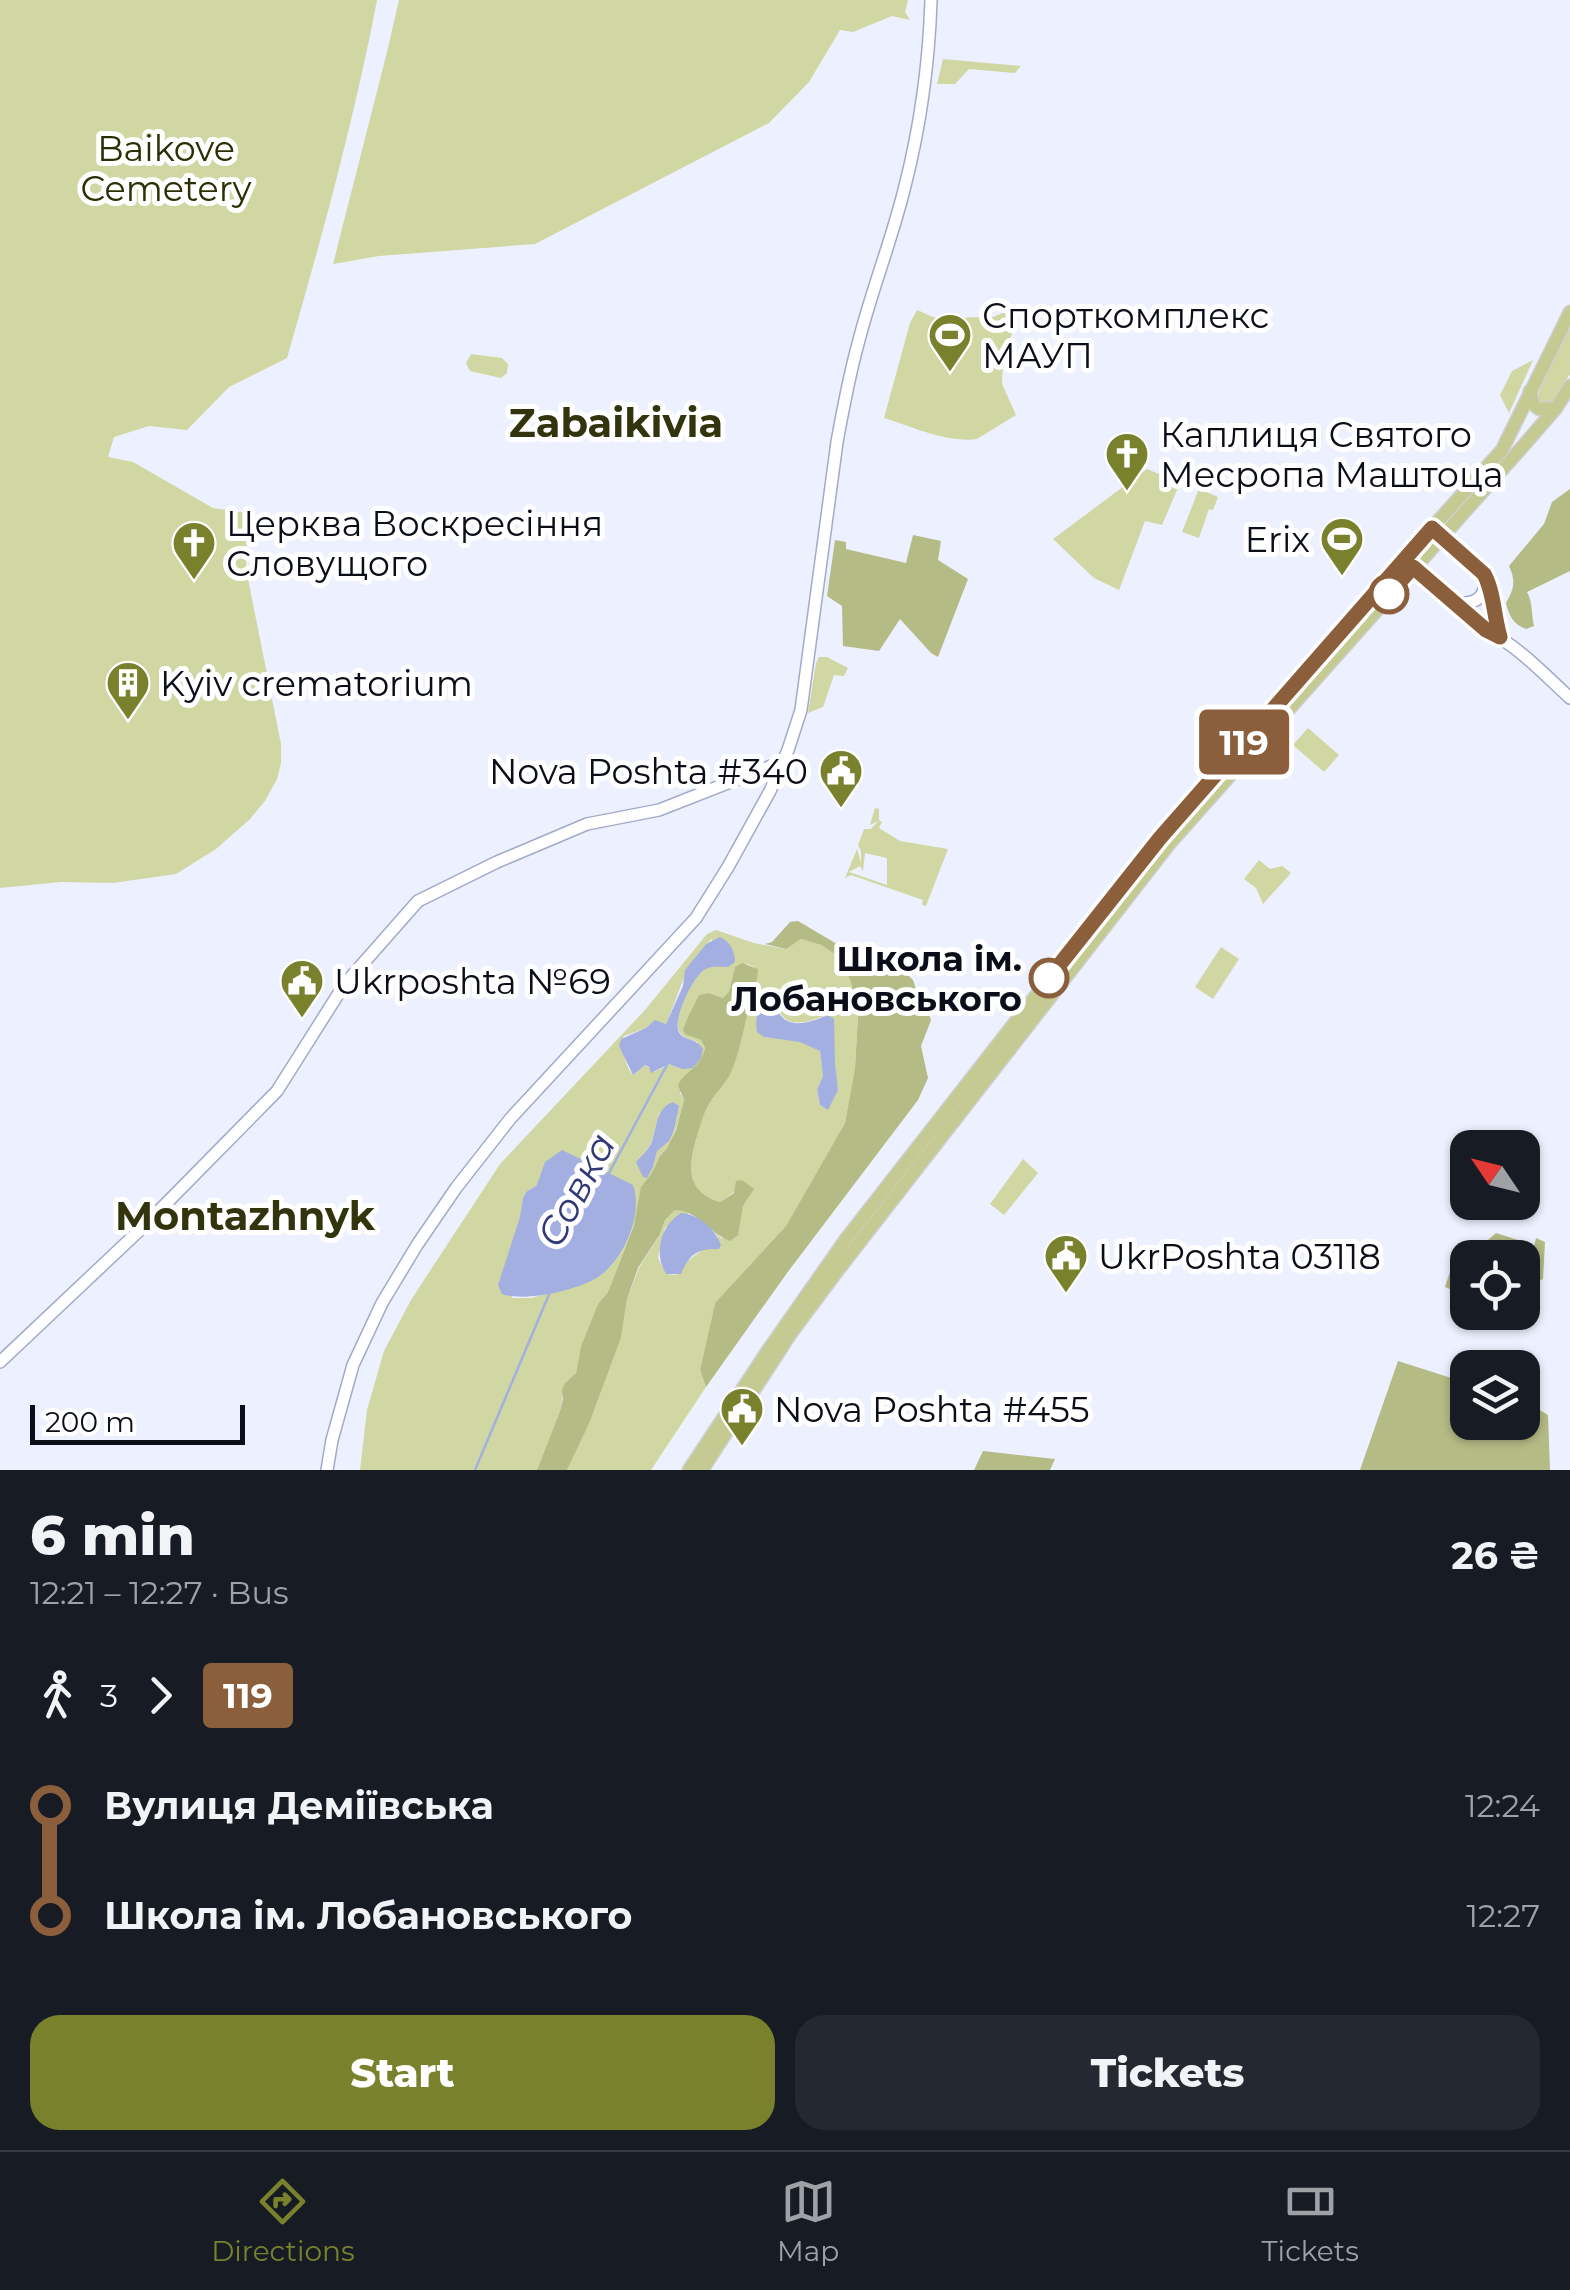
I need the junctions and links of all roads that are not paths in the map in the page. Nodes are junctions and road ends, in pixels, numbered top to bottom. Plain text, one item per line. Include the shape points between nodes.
1 (931, 0) edge
2 (1570, 312) edge
3 (1570, 386) edge
4 (1530, 391) junction
5 (1556, 408) junction
6 (1436, 532) junction
7 (1408, 563) junction
8 (1484, 574) junction
9 (1455, 603) junction
10 (1500, 637) junction
11 (1570, 698) edge
12 (781, 768) junction
13 (753, 773) junction
14 (770, 792) junction
15 (0, 1362) edge
16 (327, 1470) edge
17 (689, 1470) edge
18 (702, 1470) edge

1 - 12 main road via 912,156 848,388 801,710
2 - 4 main road
3 - 5 main road
4 - 5 main road via 1540,410
4 - 6 main road via 1502,450
5 - 6 main road
6 - 7 main road
6 - 8 main road
7 - 9 main road
7 - 17 main road via 1160,838 1062,960 846,1239
7 - 18 main road via 1141,878 791,1333
8 - 9 main road via 1478,600
8 - 10 main road
9 - 10 main road
10 - 11 main road
12 - 13 main road
12 - 14 main road
13 - 14 main road
13 - 15 main road via 659,810 587,824 418,901 344,986 277,1091
14 - 16 main road via 704,907 510,1118 418,1245 353,1365

